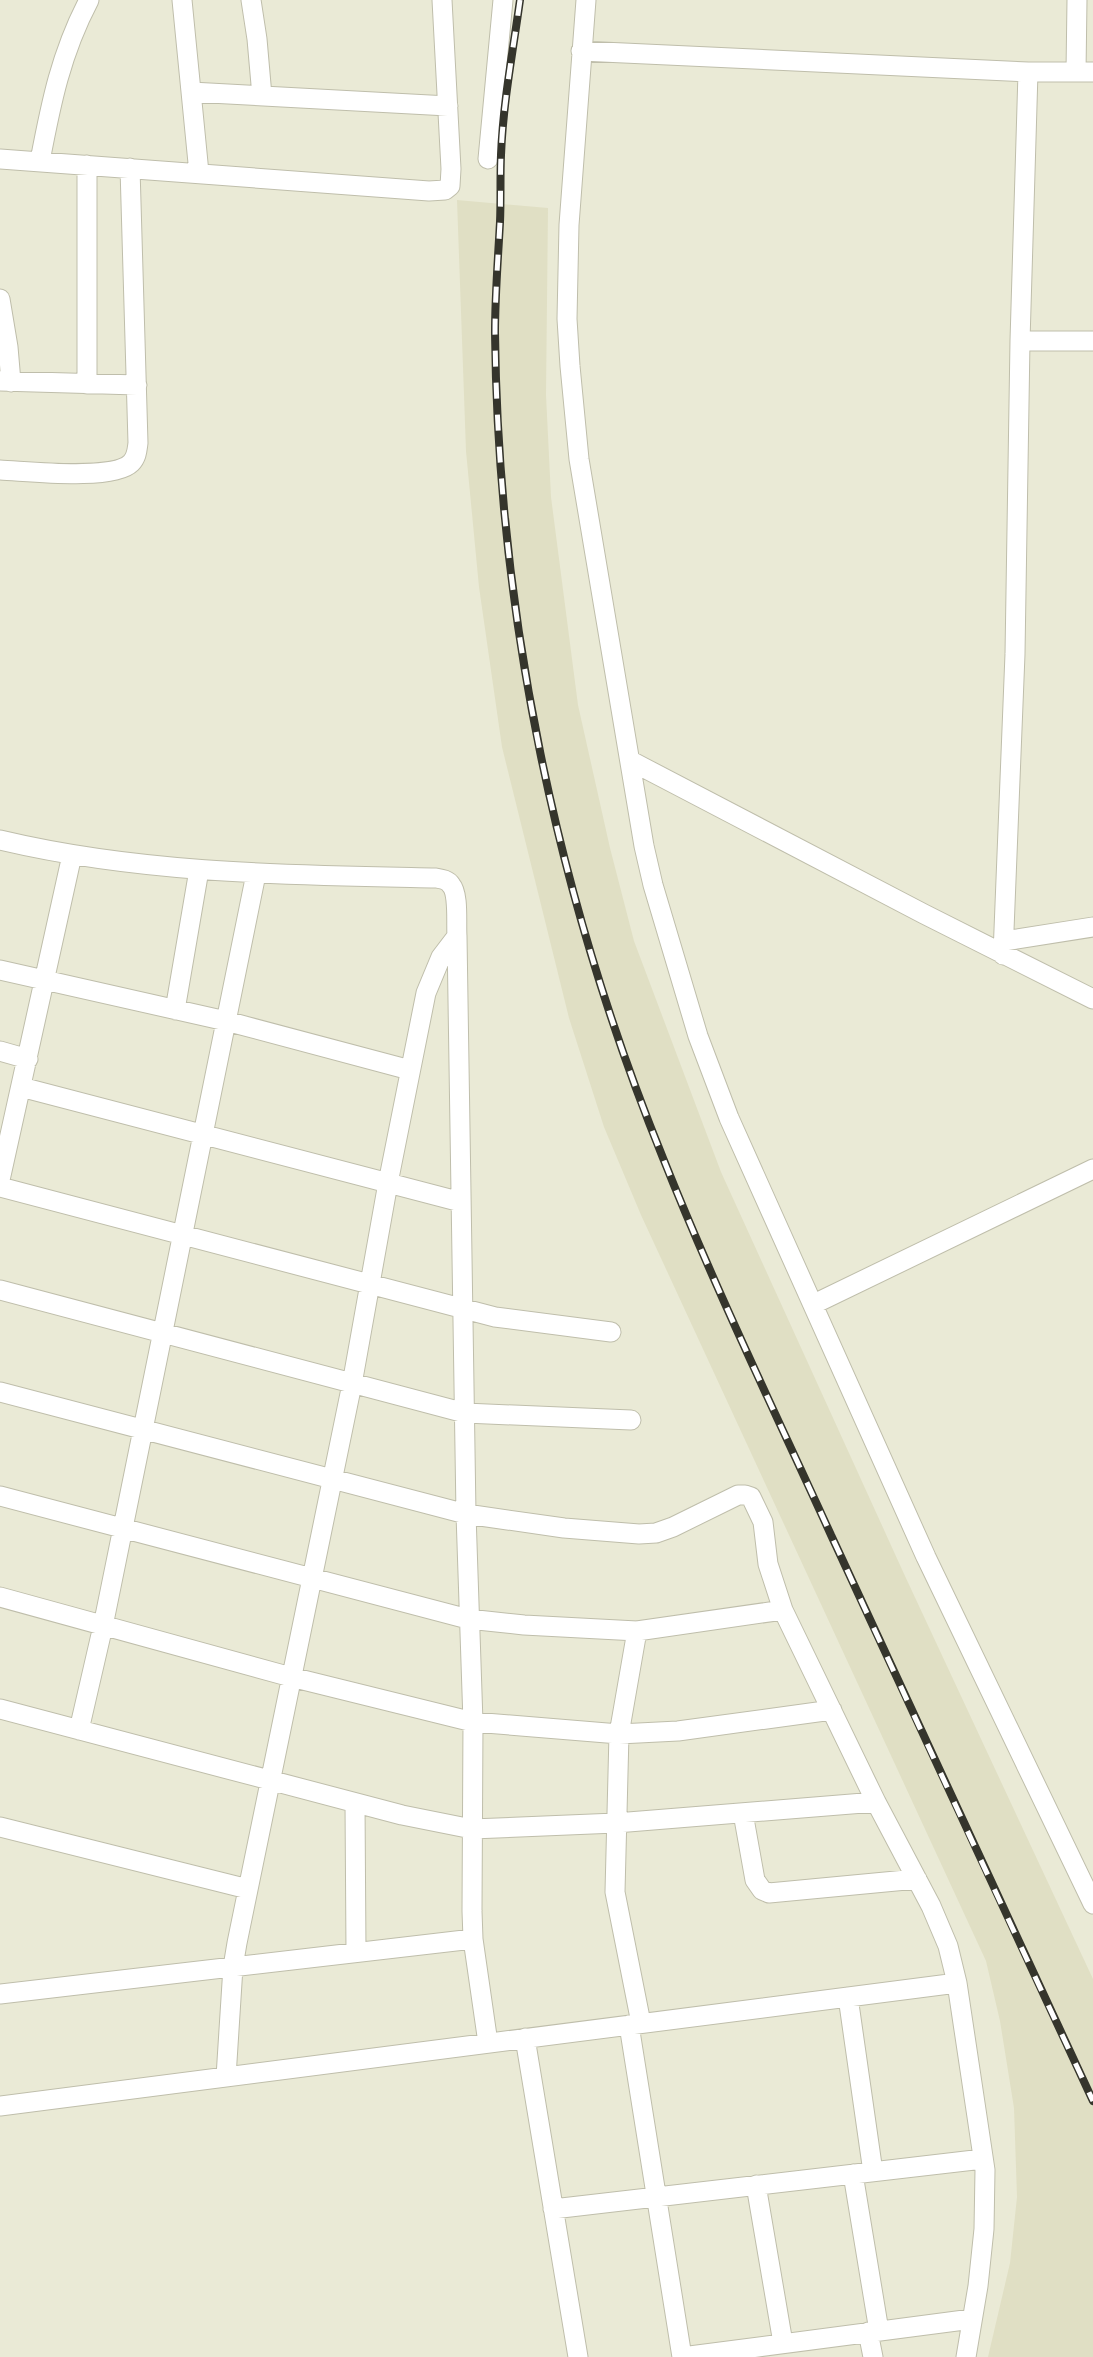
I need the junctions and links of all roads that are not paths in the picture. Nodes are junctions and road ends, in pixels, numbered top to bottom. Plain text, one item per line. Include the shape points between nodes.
1 (89, 0) edge
2 (182, 0) edge
3 (251, 0) edge
4 (442, 0) edge
5 (503, 0) edge
6 (586, 0) edge
7 (1077, 0) edge
8 (581, 51) junction
9 (1028, 72) junction
10 (1085, 72) edge
11 (191, 92) junction
12 (262, 96) junction
13 (448, 107) junction
14 (0, 159) edge
15 (488, 159) dead end
16 (40, 161) junction
17 (87, 165) junction
18 (130, 168) junction
19 (199, 173) junction
20 (0, 299) edge
21 (1020, 341) junction
22 (1093, 341) edge
23 (5, 381) edge
24 (87, 384) junction
25 (137, 385) junction
26 (0, 470) edge
27 (631, 761) junction
28 (0, 840) edge
29 (72, 855) junction
30 (199, 870) junction
31 (256, 874) junction
32 (1093, 927) edge
33 (457, 936) junction
34 (1003, 948) junction
35 (0, 970) edge
36 (46, 982) junction
37 (1093, 999) edge
38 (175, 1010) junction
39 (226, 1021) junction
40 (0, 1051) edge
41 (28, 1059) junction
42 (411, 1070) junction
43 (21, 1087) junction
44 (203, 1135) junction
45 (1093, 1169) edge
46 (1, 1170) edge
47 (388, 1183) junction
48 (0, 1187) edge
49 (461, 1202) junction
50 (183, 1233) junction
51 (371, 1283) junction
52 (0, 1290) edge
53 (814, 1304) junction
54 (463, 1308) junction
55 (611, 1332) dead end
56 (162, 1333) junction
57 (352, 1384) junction
58 (0, 1392) edge
59 (465, 1413) junction
60 (631, 1420) dead end
61 (143, 1430) junction
62 (332, 1480) junction
63 (0, 1496) edge
64 (466, 1514) junction
65 (123, 1527) junction
66 (313, 1577) junction
67 (0, 1597) edge
68 (783, 1609) junction
69 (468, 1619) junction
70 (103, 1626) junction
71 (637, 1631) junction
72 (291, 1677) junction
73 (0, 1709) edge
74 (832, 1710) junction
75 (473, 1722) junction
76 (79, 1730) junction
77 (619, 1734) junction
78 (269, 1781) junction
79 (876, 1802) junction
80 (355, 1803) junction
81 (743, 1813) junction
82 (616, 1823) junction
83 (0, 1827) edge
84 (472, 1829) junction
85 (917, 1879) junction
86 (248, 1889) junction
87 (1093, 1904) edge
88 (473, 1939) junction
89 (356, 1952) junction
90 (233, 1967) junction
91 (957, 1983) junction
92 (0, 1994) edge
93 (848, 1997) junction
94 (635, 2024) junction
95 (525, 2038) junction
96 (488, 2043) junction
97 (226, 2077) junction
98 (0, 2106) edge
99 (983, 2159) junction
100 (863, 2173) junction
101 (756, 2185) junction
102 (657, 2197) junction
103 (554, 2209) junction
104 (972, 2319) junction
105 (874, 2332) junction
106 (778, 2348) edge
107 (578, 2357) edge
108 (682, 2357) edge
109 (873, 2357) edge
110 (966, 2357) edge

1 - 16 street via 54,86
2 - 11 street
3 - 12 street
4 - 13 street
5 - 15 street
6 - 8 street
7 - 10 street
8 - 9 street
8 - 27 street via 567,260 570,366 579,459
9 - 10 street
9 - 21 street
11 - 12 street
11 - 19 street
12 - 13 street
13 - 19 street via 452,179 445,190
14 - 16 street
16 - 17 street
17 - 18 street
17 - 24 street
18 - 19 street
18 - 25 street
20 - 23 street via 8,347
21 - 22 street
21 - 34 street via 1015,654
23 - 24 street
24 - 25 street
25 - 26 street via 138,443 131,464 109,472
27 - 34 street
27 - 53 street via 651,874 698,1036 729,1118
28 - 29 street
29 - 30 street
29 - 36 street
30 - 31 street
30 - 38 street
31 - 33 street via 446,880 455,895
31 - 39 street
32 - 34 street
33 - 42 street via 432,974
33 - 49 street
34 - 37 street
35 - 36 street
36 - 38 street
36 - 41 street
38 - 39 street
39 - 42 street
39 - 44 street
40 - 41 street
41 - 43 street
42 - 47 street
43 - 44 street
43 - 46 street
44 - 47 street
44 - 50 street
45 - 53 street
47 - 49 street
47 - 51 street
48 - 50 street
49 - 54 street
50 - 51 street
50 - 56 street
51 - 54 street
51 - 57 street
52 - 56 street
53 - 87 street via 926,1557
54 - 55 street via 526,1322
54 - 59 street
56 - 57 street
56 - 61 street
57 - 59 street
57 - 62 street
58 - 61 street
59 - 60 street
59 - 64 street
61 - 62 street
61 - 65 street
62 - 64 street
62 - 66 street
63 - 65 street
64 - 68 street via 639,1534 665,1530 745,1495 751,1497 763,1522 768,1564
64 - 69 street
65 - 66 street
65 - 70 street
66 - 69 street
66 - 72 street
67 - 70 street
68 - 71 street
68 - 74 street
69 - 71 street
69 - 75 street
70 - 72 street
70 - 76 street
71 - 77 street
72 - 75 street
72 - 78 street
73 - 76 street
74 - 77 street via 678,1731
74 - 79 street
75 - 77 street
75 - 84 street
76 - 78 street
77 - 82 street
78 - 80 street
78 - 86 street
79 - 81 street
79 - 85 street
80 - 84 street
80 - 89 street
81 - 82 street
81 - 85 street via 755,1880 769,1893
82 - 84 street
82 - 94 street via 615,1892
83 - 86 street
84 - 88 street
85 - 91 street via 948,1946
86 - 90 street
88 - 89 street
88 - 96 street
89 - 90 street
90 - 92 street
90 - 97 street
91 - 93 street
91 - 99 street
93 - 94 street
93 - 100 street
94 - 95 street
94 - 102 street
95 - 96 street
95 - 103 street
96 - 97 street
97 - 98 street
99 - 100 street
99 - 104 street via 986,2200
100 - 101 street
100 - 105 street
101 - 102 street
101 - 106 street
102 - 103 street
102 - 108 street
103 - 107 street
104 - 105 street
104 - 110 street
105 - 106 street
105 - 109 street
106 - 108 street

